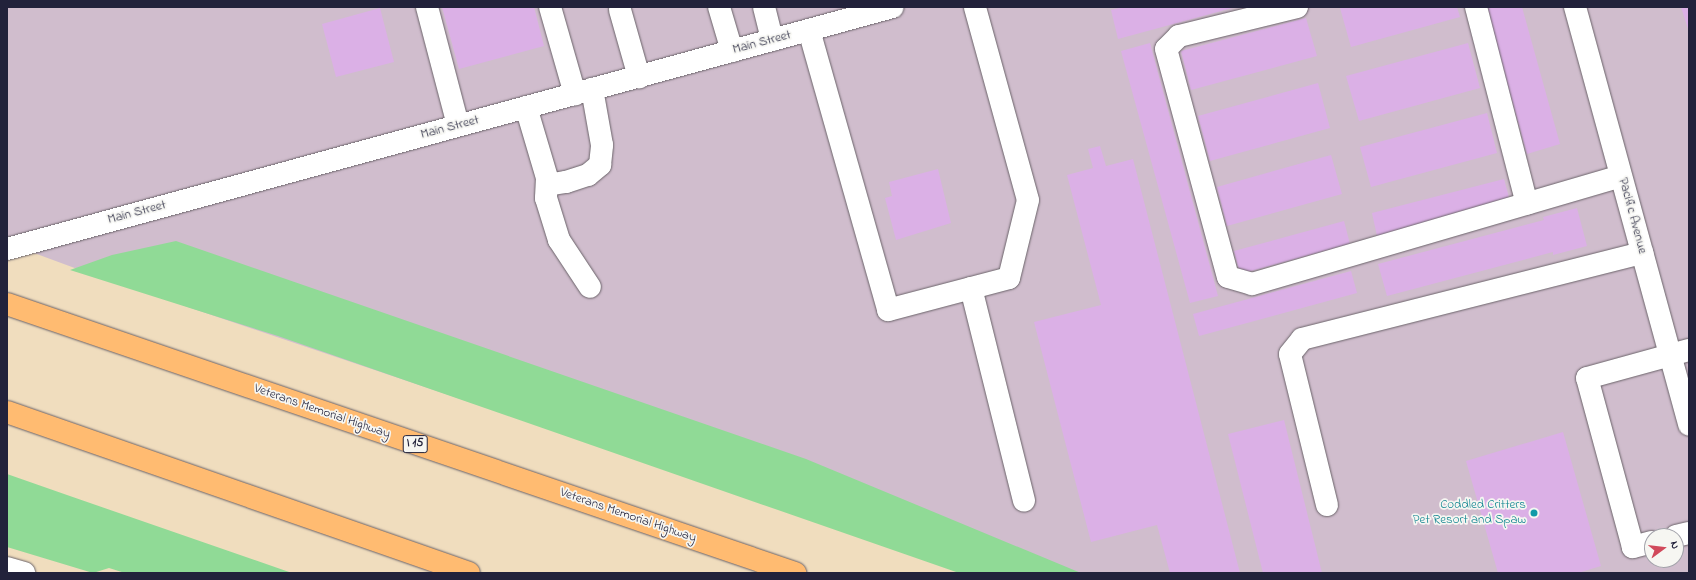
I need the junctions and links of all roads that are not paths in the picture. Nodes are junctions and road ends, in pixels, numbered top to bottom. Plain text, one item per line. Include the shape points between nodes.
1 (427, 7) edge
2 (550, 7) edge
3 (719, 7) edge
4 (764, 7) edge
5 (893, 7) edge
6 (975, 7) edge
7 (1297, 7) edge
8 (1476, 7) edge
9 (1575, 7) edge
10 (620, 10) dead end
11 (809, 30) junction
12 (772, 40) junction
13 (732, 51) junction
14 (638, 76) junction
15 (584, 91) junction
16 (526, 107) junction
17 (458, 126) junction
18 (1621, 176) junction
19 (547, 178) junction
20 (1526, 204) junction
21 (7, 249) edge
22 (1642, 253) junction
23 (590, 287) dead end
24 (971, 288) junction
25 (7, 304) edge
26 (1679, 352) edge
27 (7, 412) edge
28 (1689, 425) edge
29 (1024, 501) dead end
30 (1327, 505) dead end
31 (1644, 544) edge
32 (7, 568) edge
33 (24, 573) edge
34 (469, 573) edge
35 (795, 573) edge

1 - 17 street
2 - 15 street
3 - 13 street
4 - 12 street
5 - 11 street, Main Street
6 - 24 street via 1028,200 1009,278
7 - 20 street via 1179,36 1166,49 1228,277 1252,284
8 - 20 street
9 - 18 street, Pacific Avenue
10 - 14 street
11 - 12 street, Main Street
11 - 24 street via 888,310
12 - 13 street, Main Street
13 - 14 street, Main Street
14 - 15 street, Main Street
15 - 16 street, Main Street
15 - 19 street via 602,145 600,165 588,175 566,182 553,184
16 - 17 street, Main Street
16 - 19 street
17 - 21 street, Main Street
18 - 20 street
18 - 22 street, Pacific Avenue
19 - 23 street via 546,198 559,240
22 - 26 street, Pacific Avenue
22 - 30 street via 1302,339 1290,354
24 - 29 street
25 - 35 highway, Veterans Memorial Highway / I 15
26 - 28 street, Pacific Avenue
26 - 31 street via 1587,378 1633,547
27 - 34 highway
32 - 33 street

